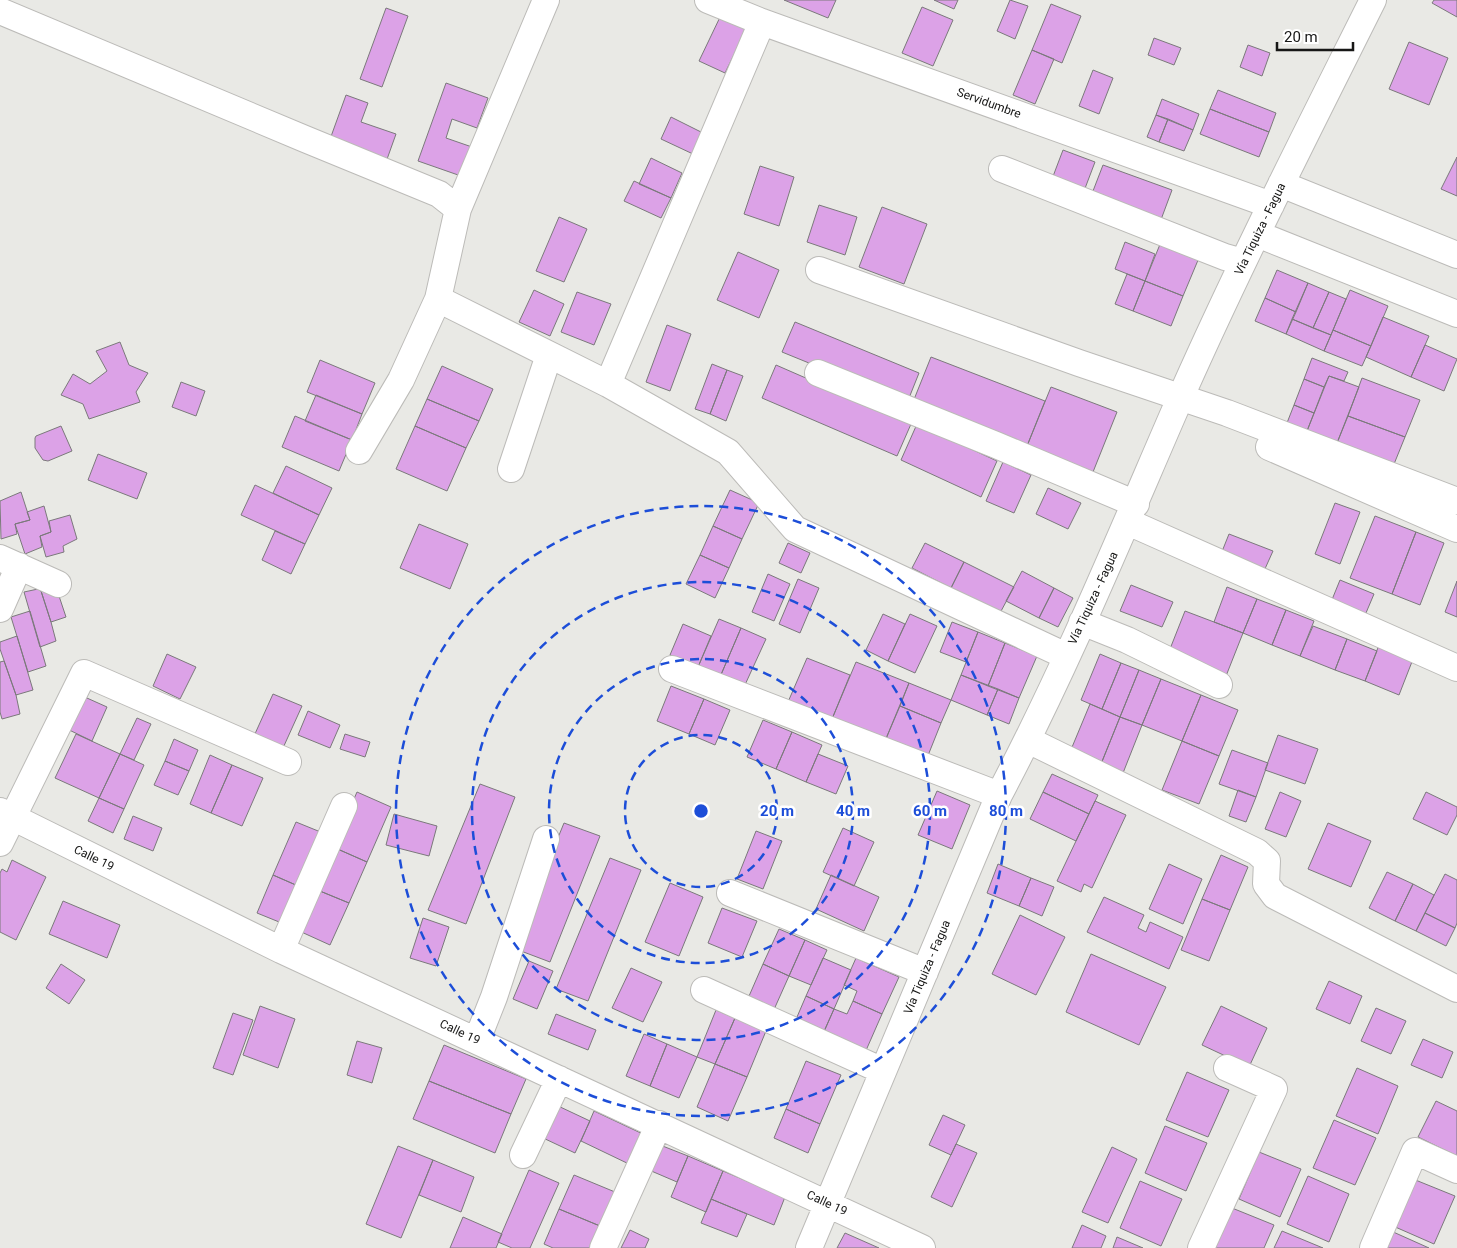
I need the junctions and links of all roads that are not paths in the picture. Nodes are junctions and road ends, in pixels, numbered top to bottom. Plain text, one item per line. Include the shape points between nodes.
1 (546, 0) edge
2 (708, 0) edge
3 (1373, 0) edge
4 (0, 11) edge
5 (762, 22) junction
6 (1002, 169) dead end
7 (1276, 194) junction
8 (458, 209) junction
9 (1257, 234) junction
10 (1457, 255) edge
11 (1243, 262) junction
12 (819, 270) dead end
13 (438, 299) junction
14 (1457, 314) edge
15 (549, 355) junction
16 (818, 373) dead end
17 (608, 384) junction
18 (1179, 402) junction
19 (359, 451) dead end
20 (511, 470) dead end
21 (1457, 501) edge
22 (1132, 513) junction
23 (1457, 529) edge
24 (10, 562) edge
25 (58, 584) dead end
26 (0, 609) edge
27 (1082, 622) junction
28 (1066, 656) junction
29 (1457, 668) edge
30 (672, 669) dead end
31 (1219, 685) dead end
32 (1028, 740) junction
33 (288, 762) dead end
34 (999, 796) junction
35 (344, 806) dead end
36 (6, 814) edge
37 (546, 839) dead end
38 (0, 843) edge
39 (730, 893) dead end
40 (281, 950) junction
41 (925, 972) junction
42 (1457, 989) edge
43 (704, 990) dead end
44 (477, 1040) junction
45 (1227, 1068) dead end
46 (883, 1071) junction
47 (559, 1078) junction
48 (659, 1124) junction
49 (523, 1155) dead end
50 (1457, 1170) edge
51 (828, 1203) junction
52 (603, 1248) edge
53 (809, 1248) edge
54 (922, 1248) edge
55 (1201, 1248) edge
56 (1373, 1248) edge

1 - 8 street
2 - 5 street, Servidumbre
3 - 7 street, Vía Tiquiza - Fagua
4 - 8 street via 439,194
5 - 7 street, Servidumbre
5 - 17 street
6 - 11 street
7 - 9 street, Vía Tiquiza - Fagua
7 - 10 street, Servidumbre
8 - 13 street
9 - 11 street, Vía Tiquiza - Fagua
9 - 14 street
11 - 18 street, Vía Tiquiza - Fagua
12 - 18 street
13 - 15 street
13 - 19 street via 401,380
15 - 17 street
15 - 20 street
16 - 22 street via 996,445
17 - 28 street via 728,452 795,529
18 - 21 street
18 - 22 street, Vía Tiquiza - Fagua
18 - 23 street
22 - 27 street, Vía Tiquiza - Fagua
22 - 29 street
24 - 25 street
24 - 26 street
27 - 28 street, Vía Tiquiza - Fagua
27 - 31 street
28 - 32 street, Vía Tiquiza - Fagua
30 - 34 street
32 - 34 street, Vía Tiquiza - Fagua
32 - 42 street via 1257,852 1268,861 1266,884 1276,896
33 - 36 street via 84,673
34 - 41 street, Vía Tiquiza - Fagua
35 - 40 street
36 - 38 street
36 - 40 street, Calle 19
37 - 44 street
39 - 41 street
40 - 44 street, Calle 19
41 - 46 street, Vía Tiquiza - Fagua
43 - 46 street
44 - 47 street, Calle 19
45 - 55 street via 1274,1089
46 - 51 street, Vía Tiquiza - Fagua
47 - 48 street, Calle 19
47 - 49 street
48 - 51 street, Calle 19
48 - 52 street
50 - 56 street via 1415,1151
51 - 53 street, Vía Tiquiza - Fagua
51 - 54 street, Calle 19

